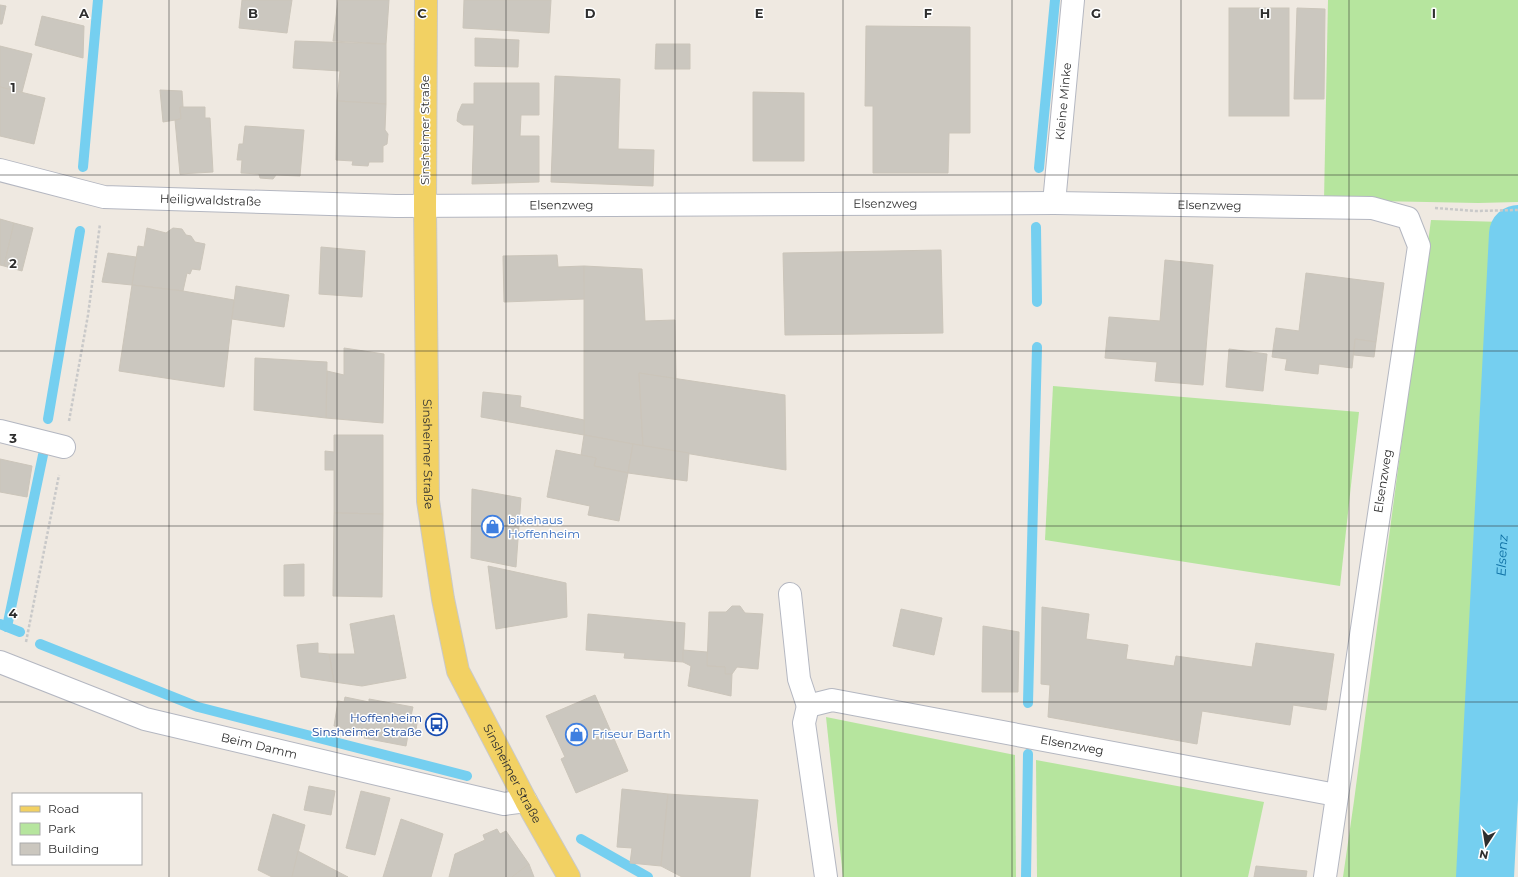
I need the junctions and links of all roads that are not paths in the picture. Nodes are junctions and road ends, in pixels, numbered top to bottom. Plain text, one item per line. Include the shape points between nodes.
1 (426, 0) edge
2 (1074, 0) edge
3 (0, 170) edge
4 (1054, 202) junction
5 (425, 207) junction
6 (0, 431) edge
7 (64, 447) dead end
8 (790, 594) dead end
9 (0, 662) edge
10 (808, 706) junction
11 (1336, 795) junction
12 (526, 801) junction
13 (569, 877) edge
14 (826, 877) edge
15 (1325, 877) edge

1 - 5 main road, Sinsheimer Straße
2 - 4 street, Kleine Minke
3 - 5 street, Heiligwaldstraße via 104,197
4 - 5 street, Elsenzweg
4 - 11 street, Elsenzweg via 1372,208 1408,218 1419,246
5 - 12 main road, Sinsheimer Straße via 428,501 443,599 458,671
6 - 7 street
8 - 10 street via 799,679
9 - 12 street, Beim Damm via 145,719 504,804
10 - 11 street, Elsenzweg via 832,700
10 - 14 street via 804,723
11 - 15 street, Elsenzweg
12 - 13 main road, Sinsheimer Straße

